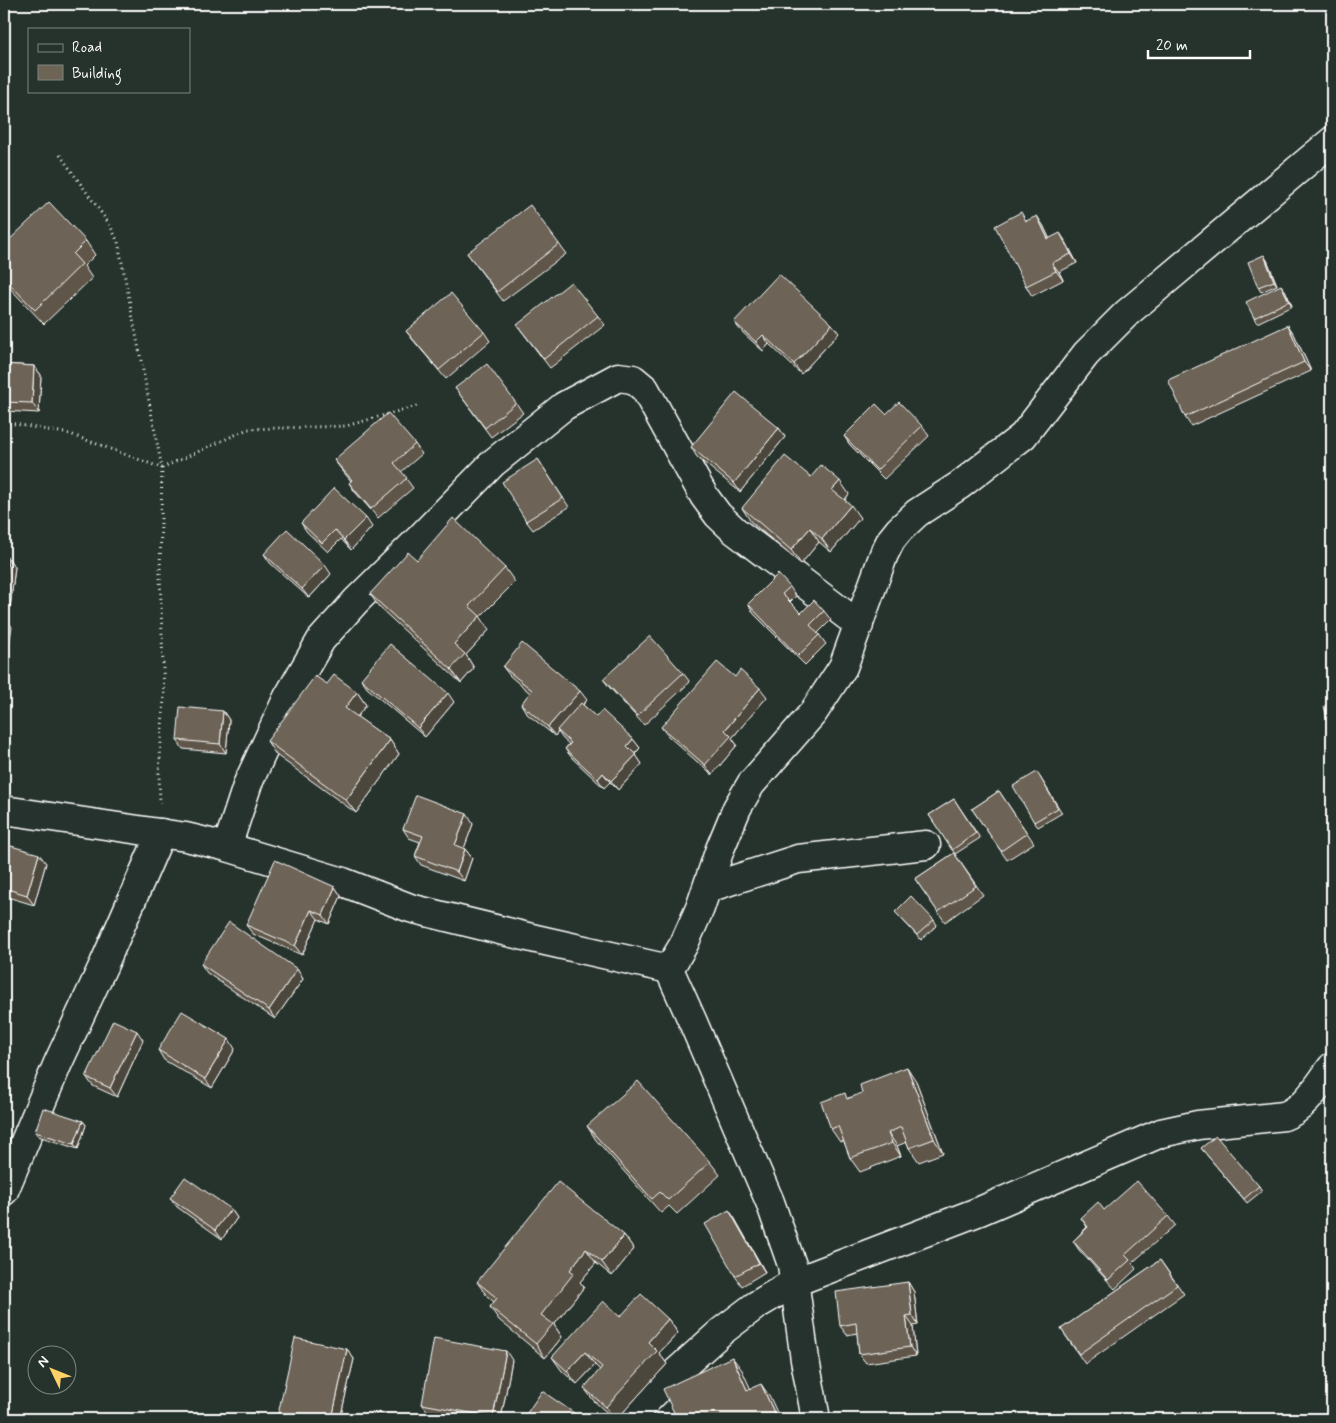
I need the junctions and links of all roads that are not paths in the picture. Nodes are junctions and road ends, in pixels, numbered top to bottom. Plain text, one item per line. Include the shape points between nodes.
1 (1332, 141) edge
2 (859, 625) junction
3 (4, 810) edge
4 (161, 833) junction
5 (926, 845) dead end
6 (227, 847) junction
7 (708, 888) junction
8 (669, 969) junction
9 (1332, 1067) edge
10 (4, 1191) edge
11 (794, 1282) junction
12 (628, 1419) edge
13 (816, 1419) edge

1 - 2 street via 1127,313 1086,354 1023,436 960,485 917,513 899,530 884,554
2 - 6 street via 718,515 704,496 645,389 633,379 618,377 564,406 493,463 321,640 288,697 248,783
2 - 7 street via 843,667 813,713 757,776 737,808
3 - 4 street
4 - 6 street
4 - 10 street
5 - 7 street via 798,858
6 - 8 street via 343,882 410,908
7 - 8 street via 684,944
8 - 11 street via 770,1202 792,1265
9 - 11 street via 1292,1113 1161,1133 980,1211
11 - 12 street via 755,1306 722,1332
11 - 13 street

